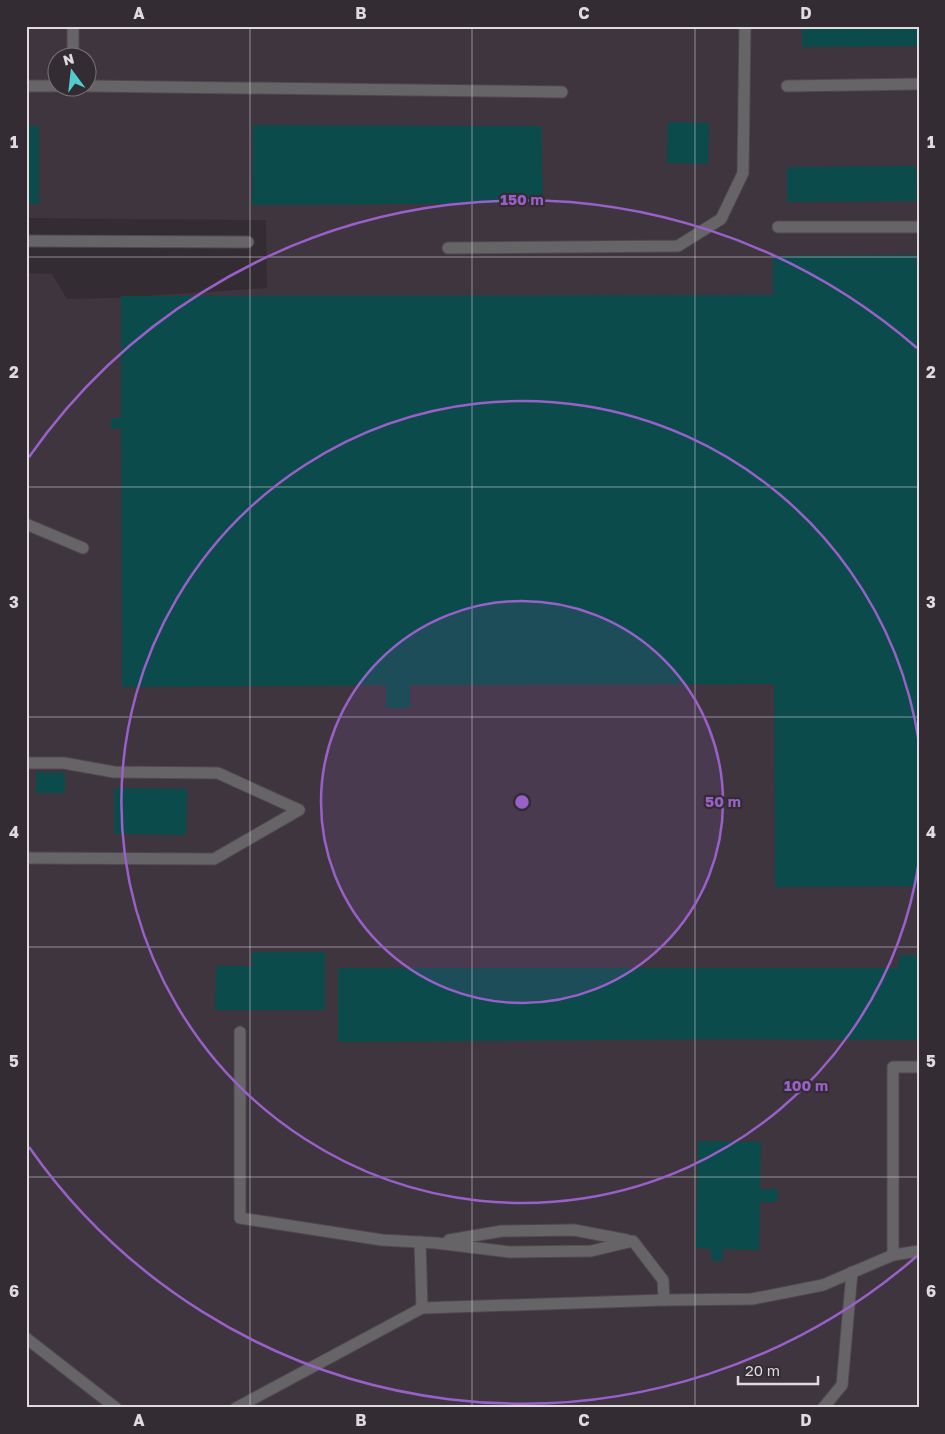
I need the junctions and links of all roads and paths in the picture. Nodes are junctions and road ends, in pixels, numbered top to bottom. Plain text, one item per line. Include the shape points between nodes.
1 (73, 26) edge
2 (745, 26) edge
3 (73, 48) edge
4 (919, 84) edge
5 (26, 86) edge
6 (48, 86) edge
7 (98, 86) edge
8 (787, 86) dead end
9 (562, 92) dead end
10 (778, 227) dead end
11 (919, 227) edge
12 (26, 241) edge
13 (248, 242) dead end
14 (448, 248) dead end
15 (26, 524) edge
16 (83, 548) dead end
17 (26, 763) edge
18 (26, 858) edge
19 (240, 1032) dead end
20 (919, 1067) edge
21 (420, 1242) junction
22 (436, 1242) junction
23 (633, 1242) junction
24 (919, 1251) edge
25 (893, 1255) junction
26 (852, 1272) junction
27 (664, 1300) junction
28 (422, 1308) junction
29 (26, 1338) edge
30 (116, 1408) edge
31 (236, 1408) edge
32 (823, 1408) edge

1 - 3 lane
2 - 14 lane via 743,173 721,219 678,246
4 - 8 lane
5 - 6 lane
7 - 9 lane
10 - 11 lane
12 - 13 lane
15 - 16 lane
17 - 18 lane via 64,763 114,772 218,773 300,810 214,859
19 - 21 lane via 240,1218 382,1240
20 - 25 lane via 893,1067
21 - 22 lane
21 - 28 lane
22 - 23 lane via 510,1252 591,1251
22 - 23 lane via 502,1232 574,1230
23 - 27 lane via 663,1280
24 - 25 lane
25 - 26 lane
26 - 27 lane via 823,1285 752,1299
26 - 32 lane via 842,1385
27 - 28 lane
28 - 31 lane
29 - 30 lane

